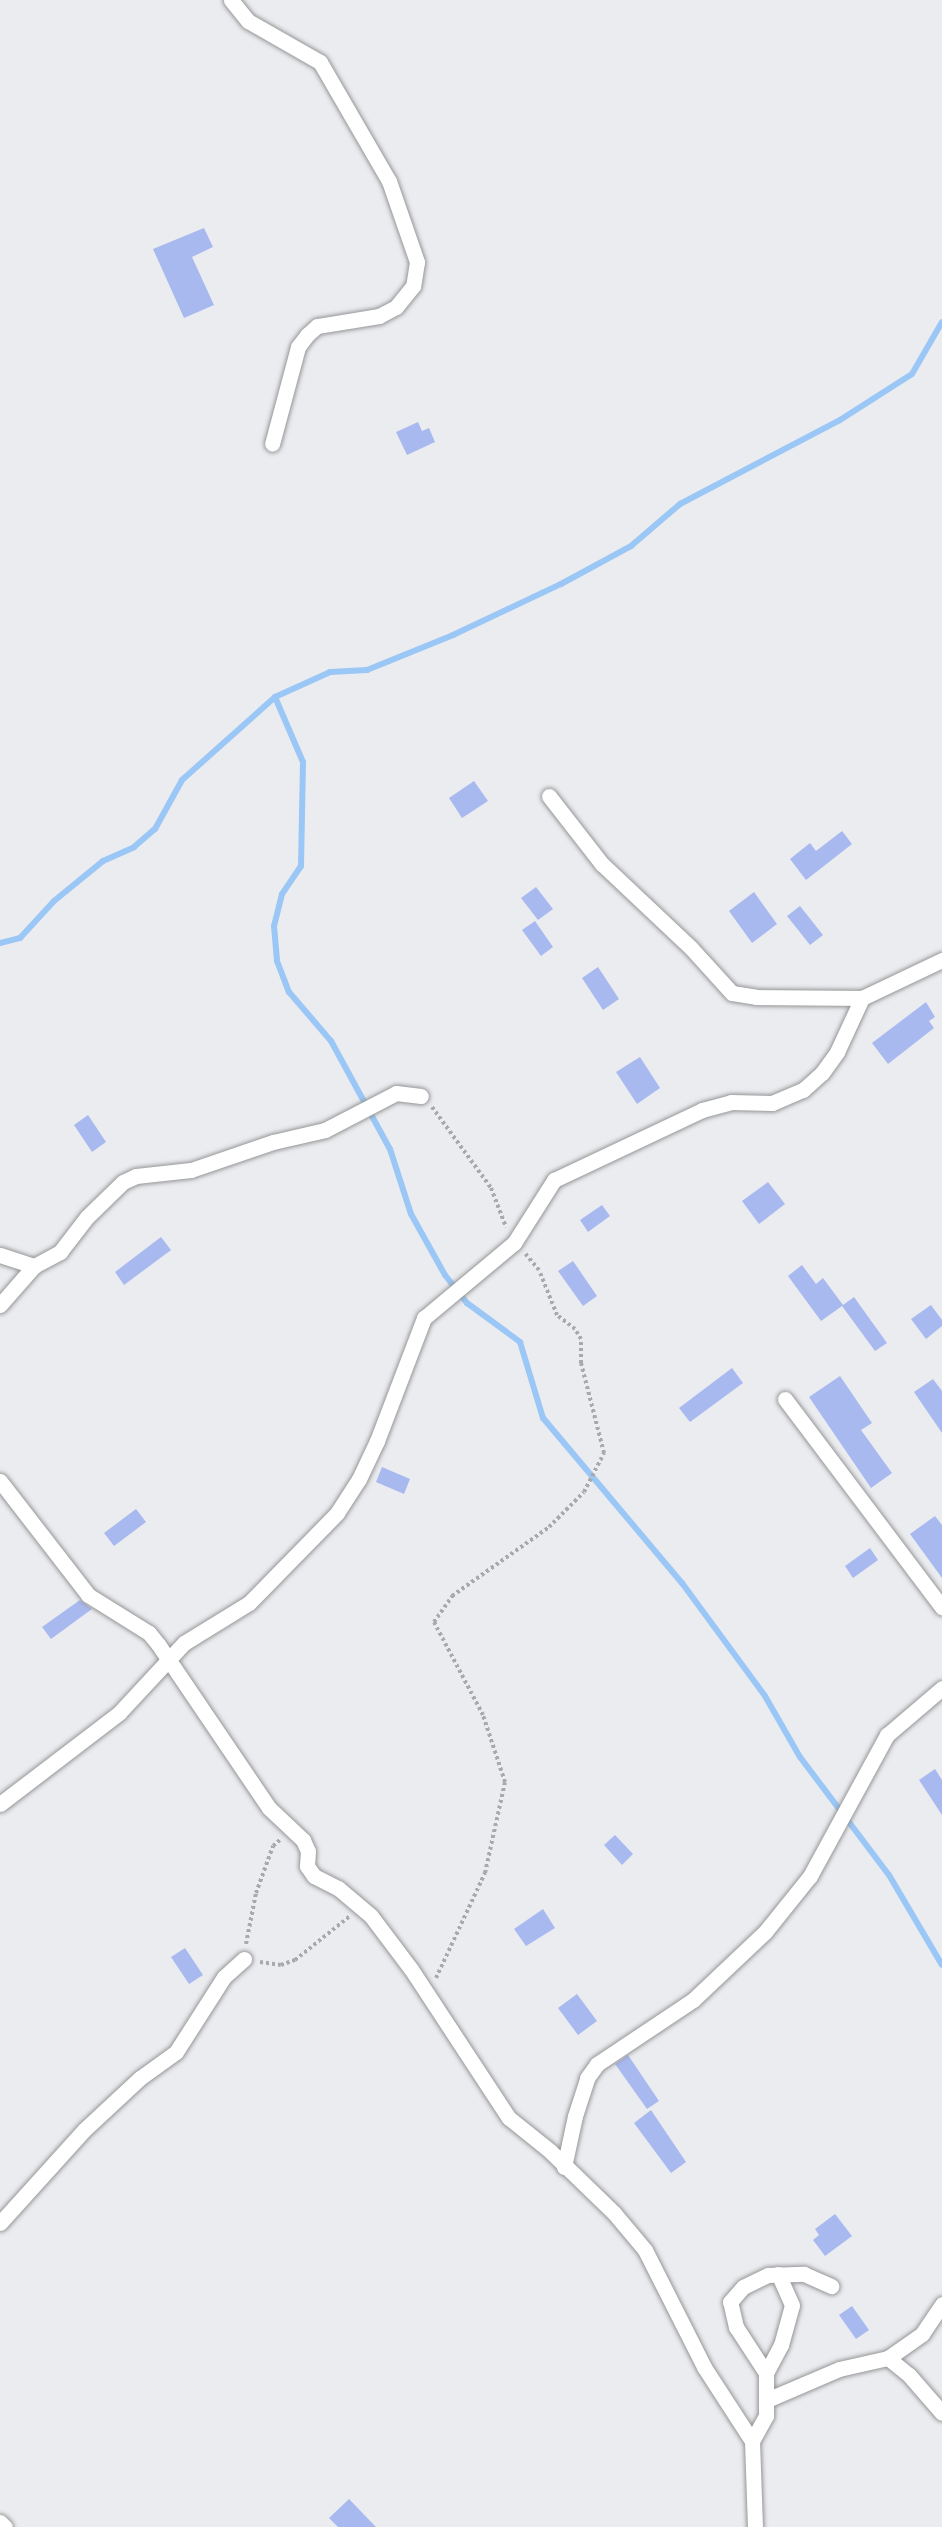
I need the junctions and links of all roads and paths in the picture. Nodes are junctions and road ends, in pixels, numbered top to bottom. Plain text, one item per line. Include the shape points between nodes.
1 (231, 0) edge
2 (272, 444) dead end
3 (549, 796) dead end
4 (942, 960) edge
5 (862, 999) junction
6 (421, 1096) joint
7 (514, 1243) junction
8 (0, 1255) edge
9 (34, 1266) junction
10 (0, 1305) edge
11 (785, 1399) dead end
12 (0, 1481) edge
13 (942, 1607) edge
14 (168, 1658) junction
15 (942, 1688) edge
16 (0, 1804) edge
17 (290, 1830) junction
18 (371, 1916) junction
19 (244, 1959) junction
20 (429, 1994) junction
21 (564, 2167) junction
22 (0, 2223) edge
23 (778, 2274) junction
24 (831, 2286) dead end
25 (942, 2304) edge
26 (888, 2358) junction
27 (766, 2373) junction
28 (769, 2399) junction
29 (942, 2413) edge
30 (752, 2441) junction
31 (0, 2522) edge
32 (5, 2527) edge
33 (755, 2527) edge

1 - 2 street via 248,21 320,62 389,181 417,262 413,286 396,307 379,316 317,326 307,335 298,347
3 - 5 street via 602,864 691,948 732,993 767,998
4 - 5 street
5 - 7 street via 837,1052 803,1090 772,1103 731,1102 702,1110 563,1173 547,1188
6 - 7 path via 491,1188 499,1216
6 - 9 street via 396,1093 325,1130 273,1142 191,1170 136,1176 123,1182 87,1216 60,1252
7 - 14 street via 424,1318 377,1442 337,1513 249,1603 198,1634
7 - 20 path via 539,1270 557,1315 576,1329 581,1339 581,1363 604,1453 584,1492 549,1527 452,1596 436,1614 439,1638 483,1716 505,1782 485,1873
8 - 9 street
9 - 10 street
11 - 13 street
12 - 14 street via 88,1595 149,1633
14 - 16 street via 119,1713
14 - 17 street via 269,1808
15 - 21 street via 887,1735 810,1876 765,1932 702,1993 643,2037 597,2064 577,2108
17 - 18 street via 306,1845 308,1866 314,1876 338,1888
17 - 19 path via 273,1846 268,1857 253,1904
18 - 19 path via 352,1914 295,1960 281,1965
18 - 20 street
19 - 22 street via 224,1977 176,2052 140,2078 84,2130
20 - 21 street via 509,2118
21 - 30 street via 614,2213 645,2250 704,2367
23 - 24 street via 804,2274
23 - 27 street via 792,2305 782,2345
23 - 27 street via 757,2278 730,2302 736,2327
25 - 26 street via 922,2334
26 - 28 street via 839,2369
26 - 29 street via 909,2375
27 - 28 street
28 - 30 street via 766,2416
30 - 33 street
31 - 32 street

